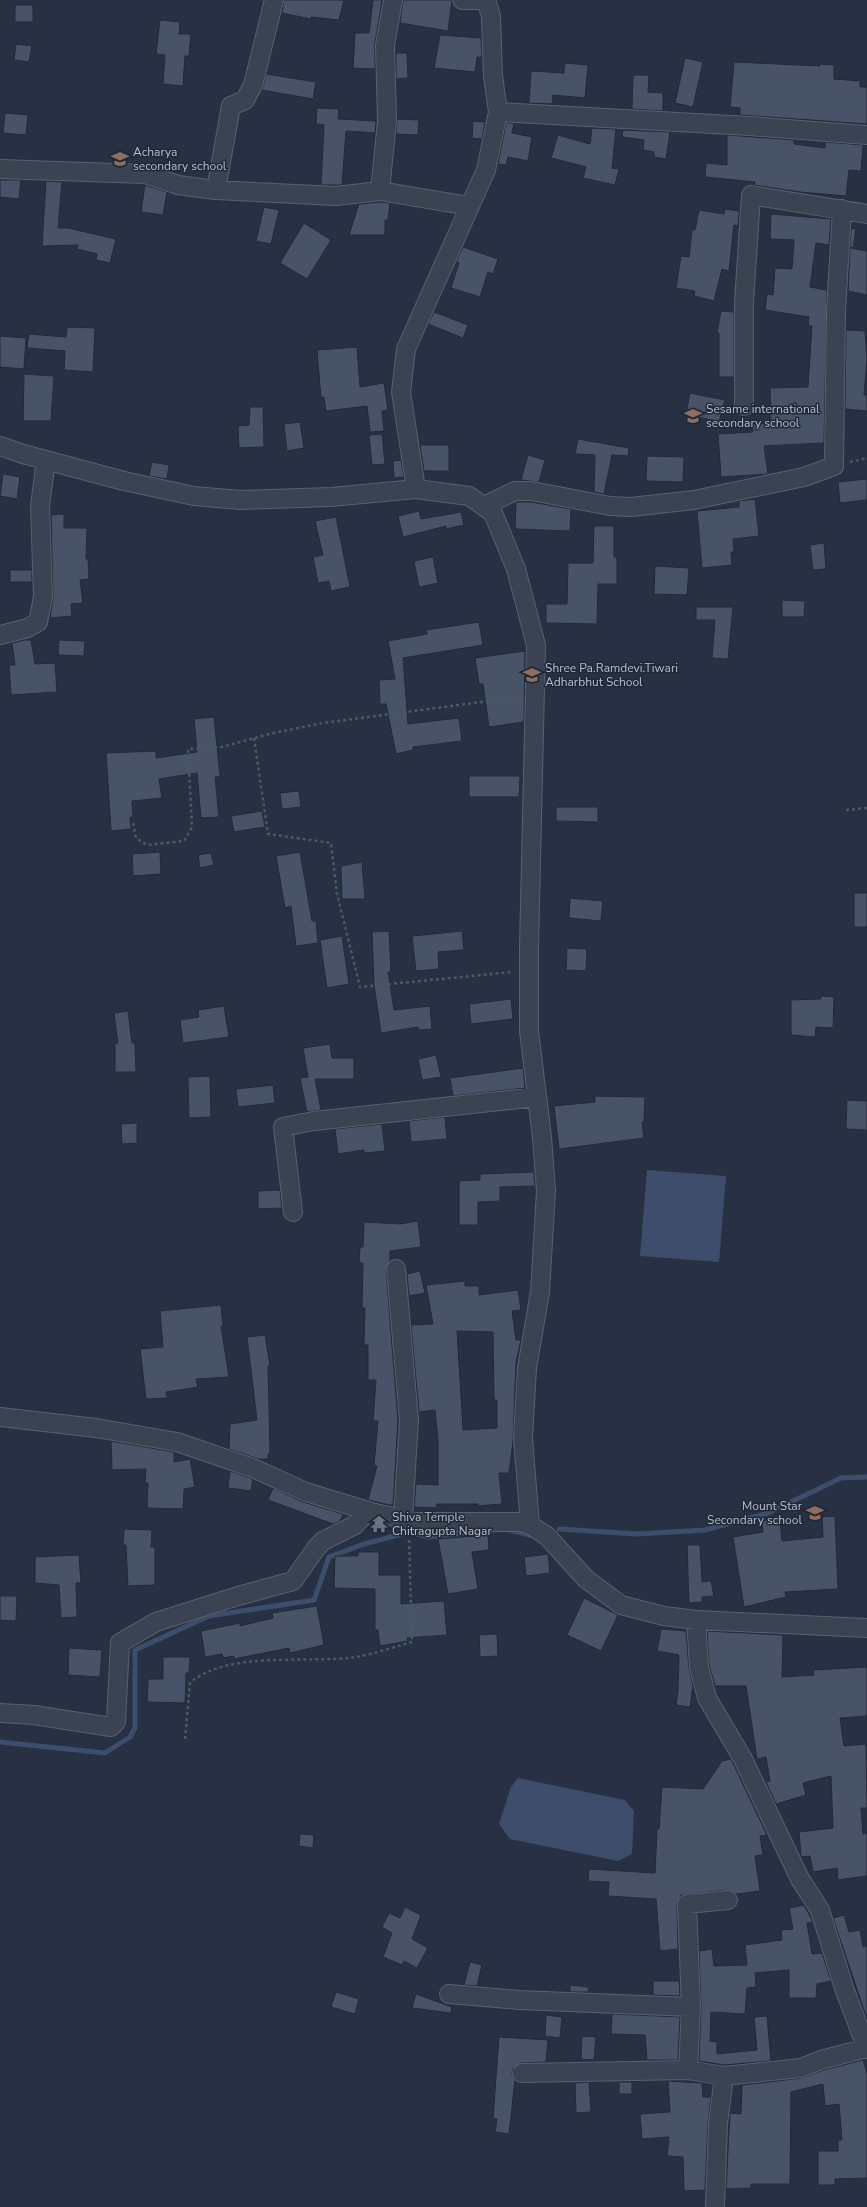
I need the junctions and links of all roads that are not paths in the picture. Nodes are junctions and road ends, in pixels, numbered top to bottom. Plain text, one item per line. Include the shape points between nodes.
1 (274, 0) edge
2 (393, 0) edge
3 (462, 0) edge
4 (486, 0) edge
5 (498, 112) junction
6 (867, 135) edge
7 (0, 169) edge
8 (216, 190) junction
9 (380, 191) junction
10 (469, 206) junction
11 (842, 209) junction
12 (867, 214) edge
13 (744, 406) dead end
14 (0, 446) edge
15 (46, 460) junction
16 (416, 489) junction
17 (484, 506) junction
18 (0, 634) edge
19 (537, 1097) junction
20 (293, 1212) dead end
21 (396, 1269) dead end
22 (0, 1417) edge
23 (368, 1511) junction
24 (403, 1518) junction
25 (530, 1525) junction
26 (696, 1620) junction
27 (867, 1628) edge
28 (0, 1713) edge
29 (728, 1900) dead end
30 (449, 1994) dead end
31 (691, 2007) junction
32 (867, 2048) edge
33 (688, 2070) junction
34 (522, 2073) dead end
35 (724, 2076) junction
36 (715, 2207) edge

1 - 8 street via 253,85 245,100 231,106
2 - 9 street via 385,45 387,121
3 - 4 street
4 - 5 street via 491,16 493,76
5 - 6 street
5 - 10 street via 486,170
7 - 8 street via 145,174 178,185
8 - 9 street via 336,196
9 - 10 street
10 - 16 street via 406,349 400,392
11 - 12 street
11 - 13 street via 752,195 744,302
11 - 17 street via 836,311 834,466 804,478 694,500 630,507 610,506 532,491 515,491
14 - 15 street
15 - 16 street via 194,496 233,499 331,497
15 - 18 street via 40,506 43,597 38,622 28,628
16 - 17 street via 469,496
17 - 19 street via 493,513 516,569 536,645 528,948 530,1031
19 - 20 street via 314,1121 283,1127
19 - 25 street via 546,1191 540,1292 527,1368 523,1438
21 - 24 street via 409,1420
22 - 23 street via 96,1428 177,1442 253,1468 306,1492
23 - 24 street
23 - 28 street via 355,1525 317,1546 293,1581 156,1622 120,1643 116,1722 111,1727 34,1715
24 - 25 street via 417,1522 521,1522
25 - 26 street via 547,1536 586,1579 621,1605 664,1616
26 - 27 street
26 - 32 street via 699,1667 707,1698 743,1758 800,1879 820,1910 844,1988
29 - 31 street via 687,1904
30 - 31 street via 519,2000
31 - 33 street
32 - 35 street via 801,2068
33 - 34 street
33 - 35 street
35 - 36 street via 718,2124

